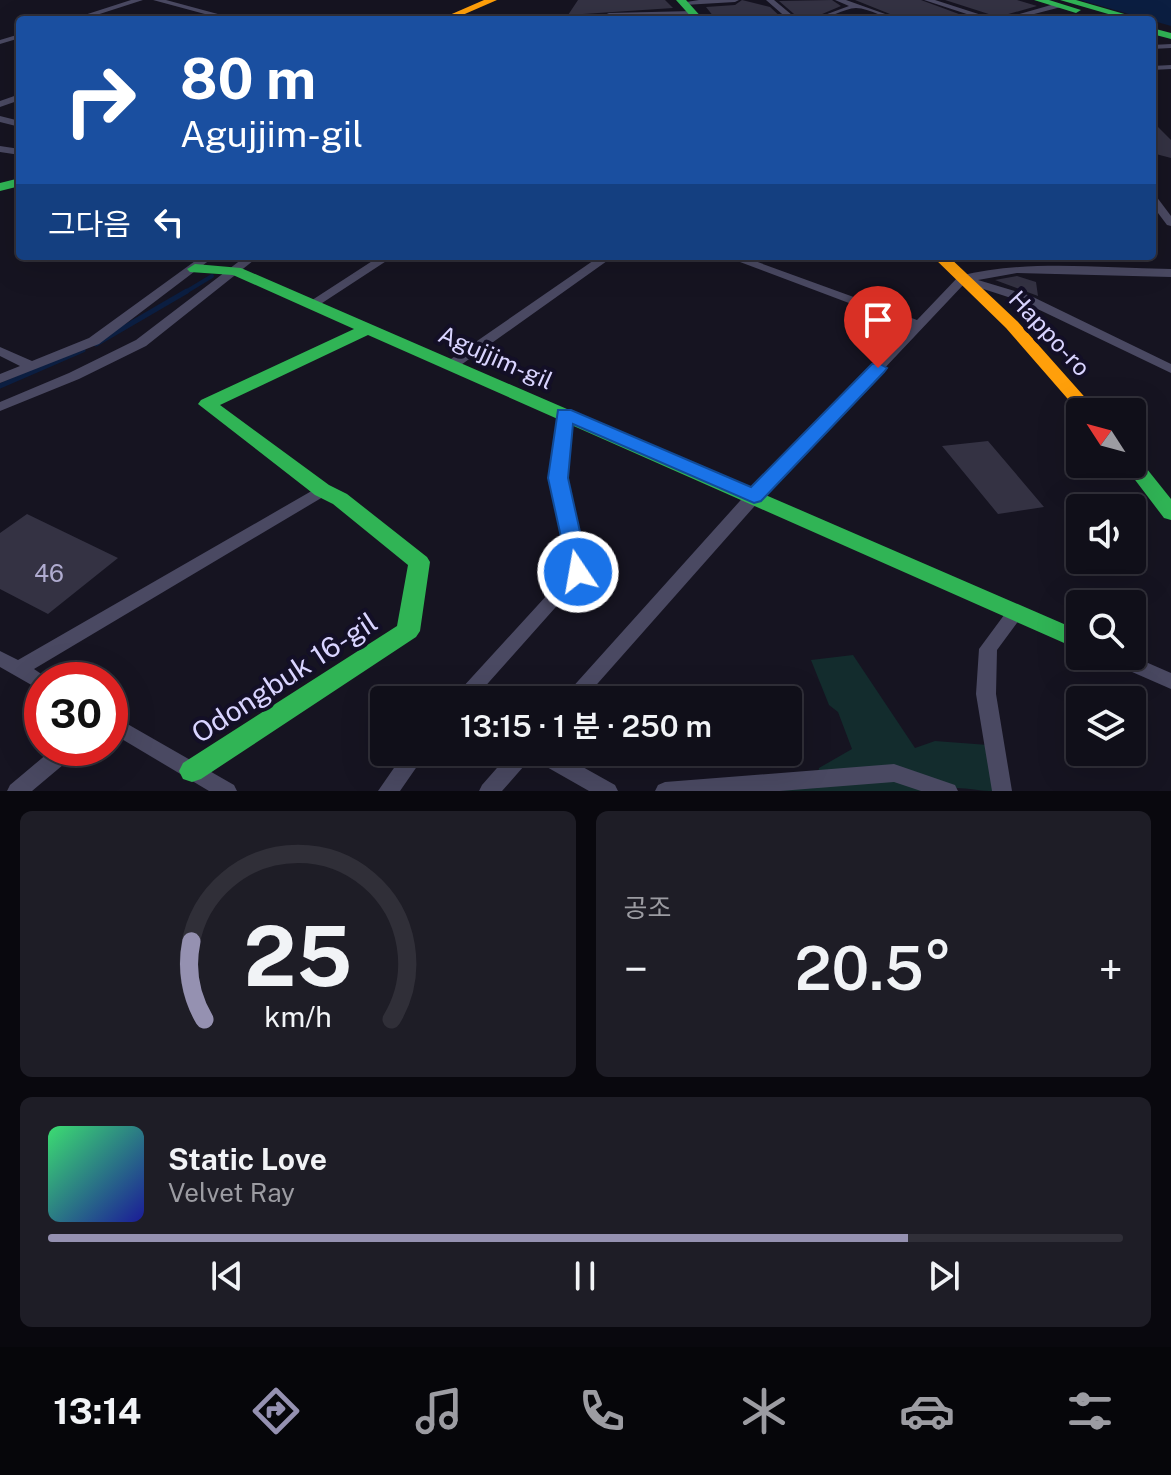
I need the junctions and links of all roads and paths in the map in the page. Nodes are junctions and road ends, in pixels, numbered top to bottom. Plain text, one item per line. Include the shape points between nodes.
1 (139, 0) edge
2 (157, 0) edge
3 (492, 0) edge
4 (735, 0) edge
5 (770, 0) edge
6 (839, 0) edge
7 (928, 0) edge
8 (1039, 0) edge
9 (1062, 3) edge
10 (856, 6) junction
11 (689, 9) edge
12 (86, 16) edge
13 (220, 16) edge
14 (453, 16) edge
15 (607, 16) edge
16 (789, 16) edge
17 (827, 16) edge
18 (886, 16) edge
19 (980, 16) edge
20 (1016, 16) edge
21 (1100, 16) edge
22 (1122, 16) edge
23 (1156, 204) edge
24 (1171, 223) edge
25 (248, 260) edge
26 (382, 260) edge
27 (602, 260) edge
28 (741, 260) edge
29 (943, 260) edge
30 (202, 262) edge
31 (236, 271) junction
32 (1171, 273) edge
33 (963, 279) junction
34 (312, 304) junction
35 (919, 325) junction
36 (369, 328) junction
37 (0, 351) edge
38 (453, 364) junction
39 (31, 366) junction
40 (1171, 369) edge
41 (0, 379) edge
42 (1077, 398) edge
43 (0, 407) edge
44 (565, 414) junction
45 (1144, 478) edge
46 (322, 490) junction
47 (754, 496) junction
48 (1171, 513) edge
49 (1016, 612) junction
50 (1066, 635) edge
51 (0, 658) edge
52 (18, 669) junction
53 (1146, 670) edge
54 (24, 672) edge
55 (1171, 681) edge
56 (474, 686) edge
57 (584, 686) edge
58 (128, 733) edge
59 (47, 766) edge
60 (407, 766) edge
61 (511, 766) edge
62 (563, 766) edge
63 (192, 771) junction
64 (17, 791) edge
65 (227, 791) edge
66 (388, 791) edge
67 (489, 791) edge
68 (608, 791) edge
69 (665, 791) edge
70 (948, 791) edge
71 (1002, 791) edge

1 - 12 street
2 - 13 street
3 - 14 street
4 - 11 street
5 - 16 street
6 - 10 street
7 - 19 street
8 - 9 street
9 - 20 street
9 - 21 street
9 - 22 street
10 - 17 street
10 - 18 street
11 - 15 street
23 - 24 street
25 - 31 street
26 - 34 street
27 - 38 street
28 - 35 street
29 - 33 street, Happo-ro
30 - 31 street, Agujjim-gil
30 - 39 street via 94,341
31 - 34 street, Agujjim-gil
31 - 43 street via 141,343
32 - 33 street via 1017,269
33 - 35 street
33 - 40 street via 1027,299
33 - 42 street, Happo-ro
34 - 36 street, Agujjim-gil
35 - 47 street
36 - 38 street, Agujjim-gil
36 - 46 street, Odongbuk 16-gil via 207,404
37 - 39 street
38 - 44 street, Agujjim-gil
39 - 41 street
44 - 47 street, Agujjim-gil
44 - 56 street via 558,478 578,572
45 - 48 street
46 - 52 street
46 - 63 street, Odongbuk 16-gil via 419,562 408,631
47 - 49 street, Agujjim-gil
47 - 57 street
49 - 50 street, Agujjim-gil
49 - 71 street via 988,649 986,694
51 - 52 street
52 - 54 street
53 - 55 street
58 - 63 street
59 - 64 street
60 - 66 street
61 - 67 street
62 - 68 street
63 - 65 street
69 - 70 street via 894,773

